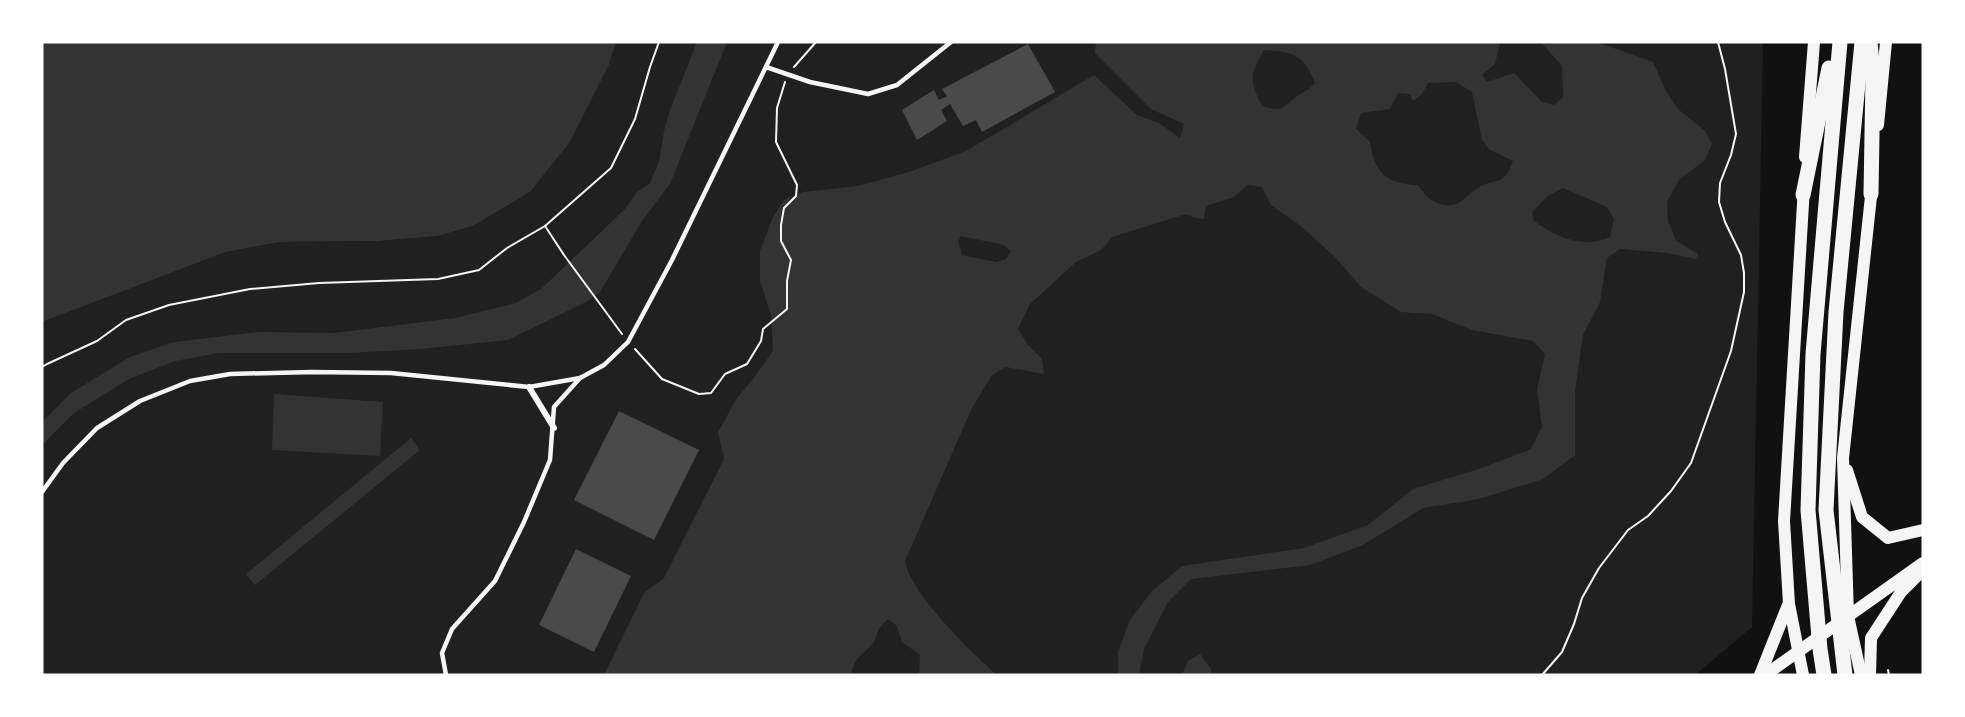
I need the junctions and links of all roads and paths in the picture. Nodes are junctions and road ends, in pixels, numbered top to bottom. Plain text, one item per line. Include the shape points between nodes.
1 (659, 42) edge
2 (778, 42) edge
3 (816, 42) edge
4 (951, 42) edge
5 (1718, 42) edge
6 (1814, 42) edge
7 (1834, 42) edge
8 (1840, 42) edge
9 (1862, 42) edge
10 (1870, 42) edge
11 (1886, 42) edge
12 (766, 67) junction
13 (788, 74) junction
14 (1871, 194) junction
15 (1803, 195) junction
16 (545, 226) junction
17 (628, 342) junction
18 (42, 368) edge
19 (580, 378) junction
20 (529, 387) junction
21 (554, 428) junction
22 (1843, 458) junction
23 (42, 492) edge
24 (1923, 530) edge
25 (1923, 563) edge
26 (1923, 569) edge
27 (1789, 604) junction
28 (1848, 616) junction
29 (1798, 652) junction
30 (1888, 670) dead end
31 (446, 675) edge
32 (1542, 675) edge
33 (1760, 675) edge
34 (1765, 675) edge
35 (1803, 675) edge
36 (1824, 675) edge
37 (1845, 675) edge
38 (1861, 675) edge
39 (1870, 675) edge
40 (1889, 675) edge

1 - 16 path via 635,119 611,168
2 - 12 lane
3 - 13 path
4 - 13 lane via 897,85 868,94
5 - 32 path via 1736,134 1720,183 1719,202 1741,255 1744,273 1744,292 1731,351 1691,463 1671,491 1648,516 1628,530 1599,568 1582,598 1562,652
6 - 15 main road
7 - 15 highway
8 - 36 highway via 1813,354 1808,510
9 - 37 highway via 1836,312 1827,510
10 - 14 highway
11 - 14 main road
12 - 13 lane
12 - 17 lane
13 - 17 path via 777,108 776,142 797,185 796,196 784,208 781,225 781,241 791,260 788,309 763,329 761,342 747,364 725,374 711,393 699,394 662,379
14 - 22 main road
15 - 27 main road via 1784,521
16 - 17 path
16 - 18 path via 479,270 438,279 250,289 169,305 126,320 97,341
17 - 19 lane via 604,365
19 - 20 lane
19 - 21 lane via 554,407
20 - 21 street
20 - 23 lane via 390,373 230,374 190,381 140,401 97,428
21 - 31 lane via 550,460 495,580 452,629 442,653
22 - 24 main road via 1862,517 1888,538
22 - 28 main road
25 - 28 main road
26 - 39 main road via 1901,592 1871,638
27 - 29 main road
27 - 33 main road
28 - 29 main road
28 - 38 main road
29 - 34 main road
29 - 35 main road
30 - 40 path

